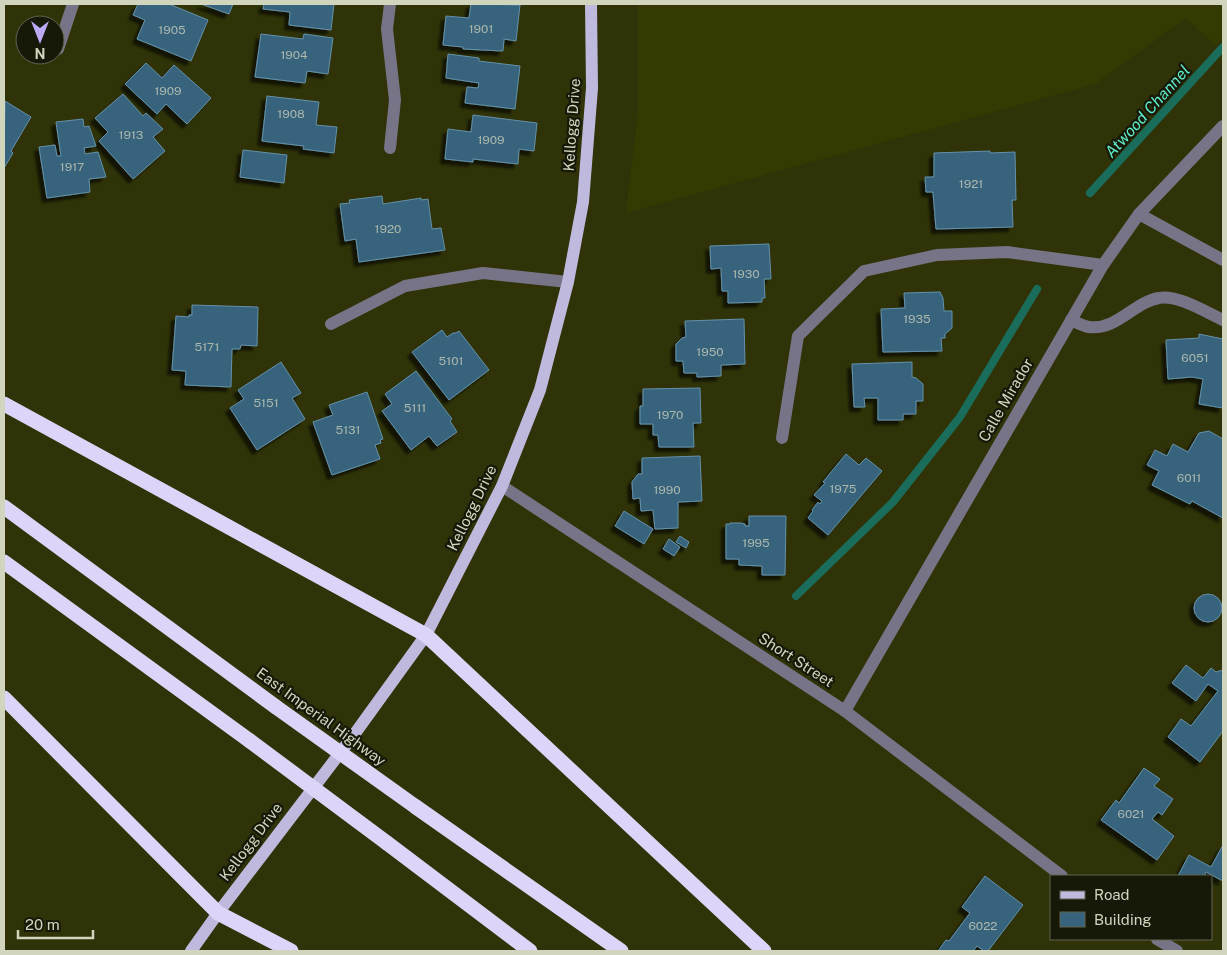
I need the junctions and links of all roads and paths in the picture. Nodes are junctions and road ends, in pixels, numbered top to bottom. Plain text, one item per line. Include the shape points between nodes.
1 (73, 4) edge
2 (390, 4) edge
3 (590, 4) edge
4 (65, 28) edge
5 (1223, 126) edge
6 (390, 148) dead end
7 (1139, 214) junction
8 (1223, 260) edge
9 (1103, 265) junction
10 (568, 282) junction
11 (1071, 320) junction
12 (1223, 320) edge
13 (330, 324) dead end
14 (4, 404) edge
15 (782, 438) dead end
16 (502, 486) junction
17 (4, 507) edge
18 (4, 562) edge
19 (426, 635) junction
20 (4, 698) edge
21 (845, 711) junction
22 (1061, 875) edge
23 (218, 913) junction
24 (1159, 940) edge
25 (192, 951) edge
26 (291, 951) edge
27 (530, 951) edge
28 (621, 951) edge
29 (764, 951) edge
30 (1177, 951) edge

1 - 4 street
2 - 6 street via 387,29 395,100
3 - 10 main road, Kellogg Drive via 592,88 583,202
5 - 7 street, Calle Mirador
7 - 8 street
7 - 9 street, Calle Mirador
9 - 11 street, Calle Mirador
9 - 15 street via 1007,252 937,255 864,271 798,336
10 - 13 street via 483,273 405,286
10 - 16 main road, Kellogg Drive via 540,390
11 - 12 street via 1090,327 1104,325 1121,319 1143,302 1160,297 1178,300
11 - 21 street, Calle Mirador
14 - 19 highway
16 - 19 main road, Kellogg Drive
16 - 21 street, Short Street
17 - 28 highway, East Imperial Highway, bridge via 276,707
18 - 27 highway, bridge
19 - 23 main road, Kellogg Drive
19 - 29 highway
20 - 23 highway
21 - 22 street, Short Street
23 - 25 main road, Kellogg Drive
23 - 26 highway
24 - 30 street

